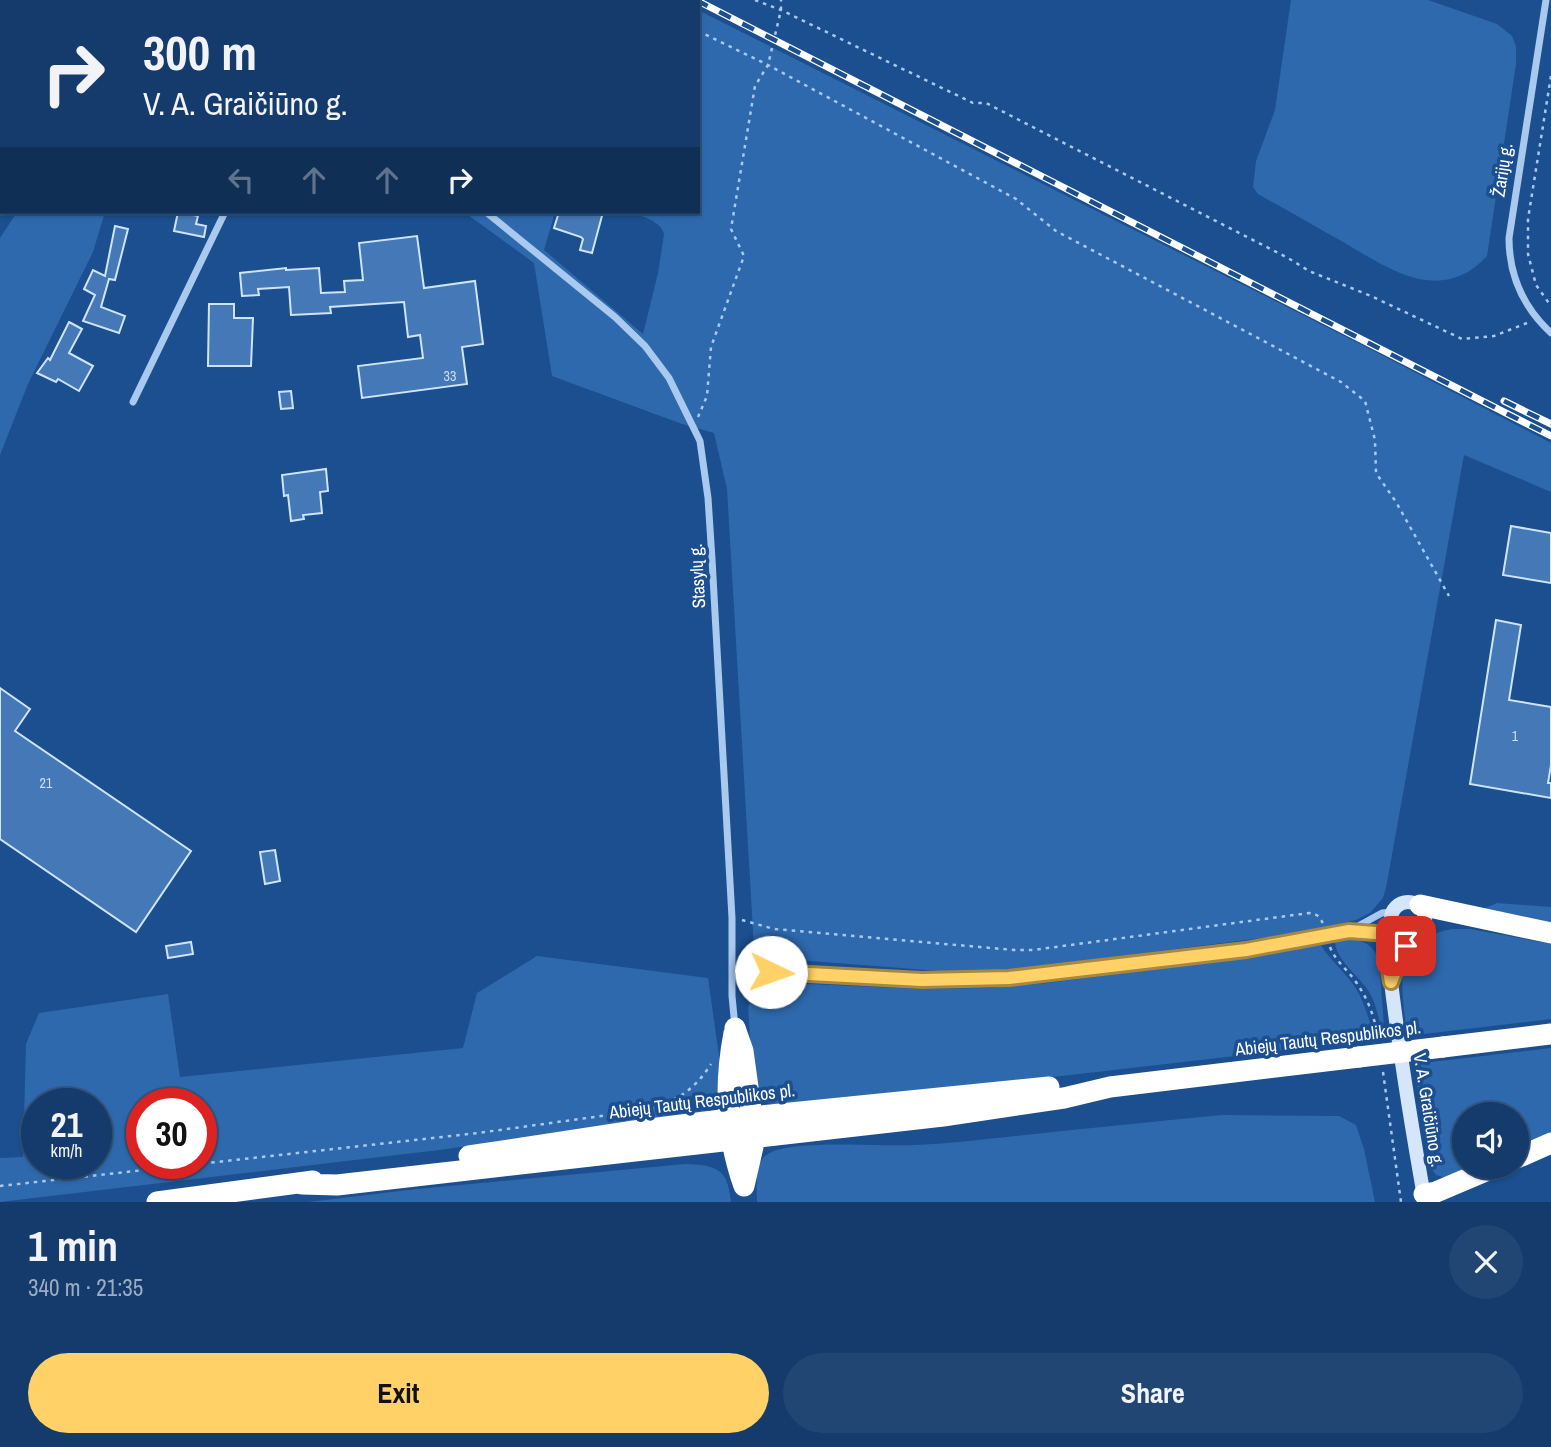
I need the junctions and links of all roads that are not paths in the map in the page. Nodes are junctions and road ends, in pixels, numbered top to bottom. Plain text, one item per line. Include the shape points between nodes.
1 (1546, 0) edge
2 (224, 214) edge
3 (488, 214) edge
4 (1551, 334) edge
5 (133, 402) dead end
6 (1420, 905) junction
7 (1397, 928) junction
8 (1349, 931) junction
9 (1551, 933) edge
10 (732, 968) junction
11 (1391, 982) junction
12 (735, 1028) junction
13 (1551, 1034) edge
14 (753, 1127) junction
15 (730, 1130) junction
16 (1551, 1143) edge
17 (1529, 1153) edge
18 (1467, 1179) edge
19 (1424, 1198) edge
20 (157, 1202) edge

1 - 4 street, Žarijų g. via 1509,238 1512,273 1526,304
2 - 5 street
3 - 10 street, Stasylų g. via 645,346 669,378 700,441 708,498
6 - 7 main road via 1402,902
6 - 7 main road via 1426,916 1423,928
6 - 9 highway
7 - 8 street
7 - 8 street via 1382,913
7 - 11 main road, V. A. Graičiūno g. via 1387,958
7 - 11 main road, V. A. Graičiūno g. via 1401,956
8 - 10 street via 1219,953 961,981
10 - 12 street, Stasylų g.
11 - 19 main road, V. A. Graičiūno g.
12 - 14 highway via 743,1051
12 - 15 highway via 730,1052
13 - 14 highway, Abiejų Tautų Respublikos pl., bridge via 1110,1087 1055,1086
14 - 15 highway, Abiejų Tautų Respublikos pl.
14 - 15 highway via 744,1190
15 - 20 highway, Abiejų Tautų Respublikos pl. via 337,1185 302,1184
16 - 17 highway
18 - 19 highway

